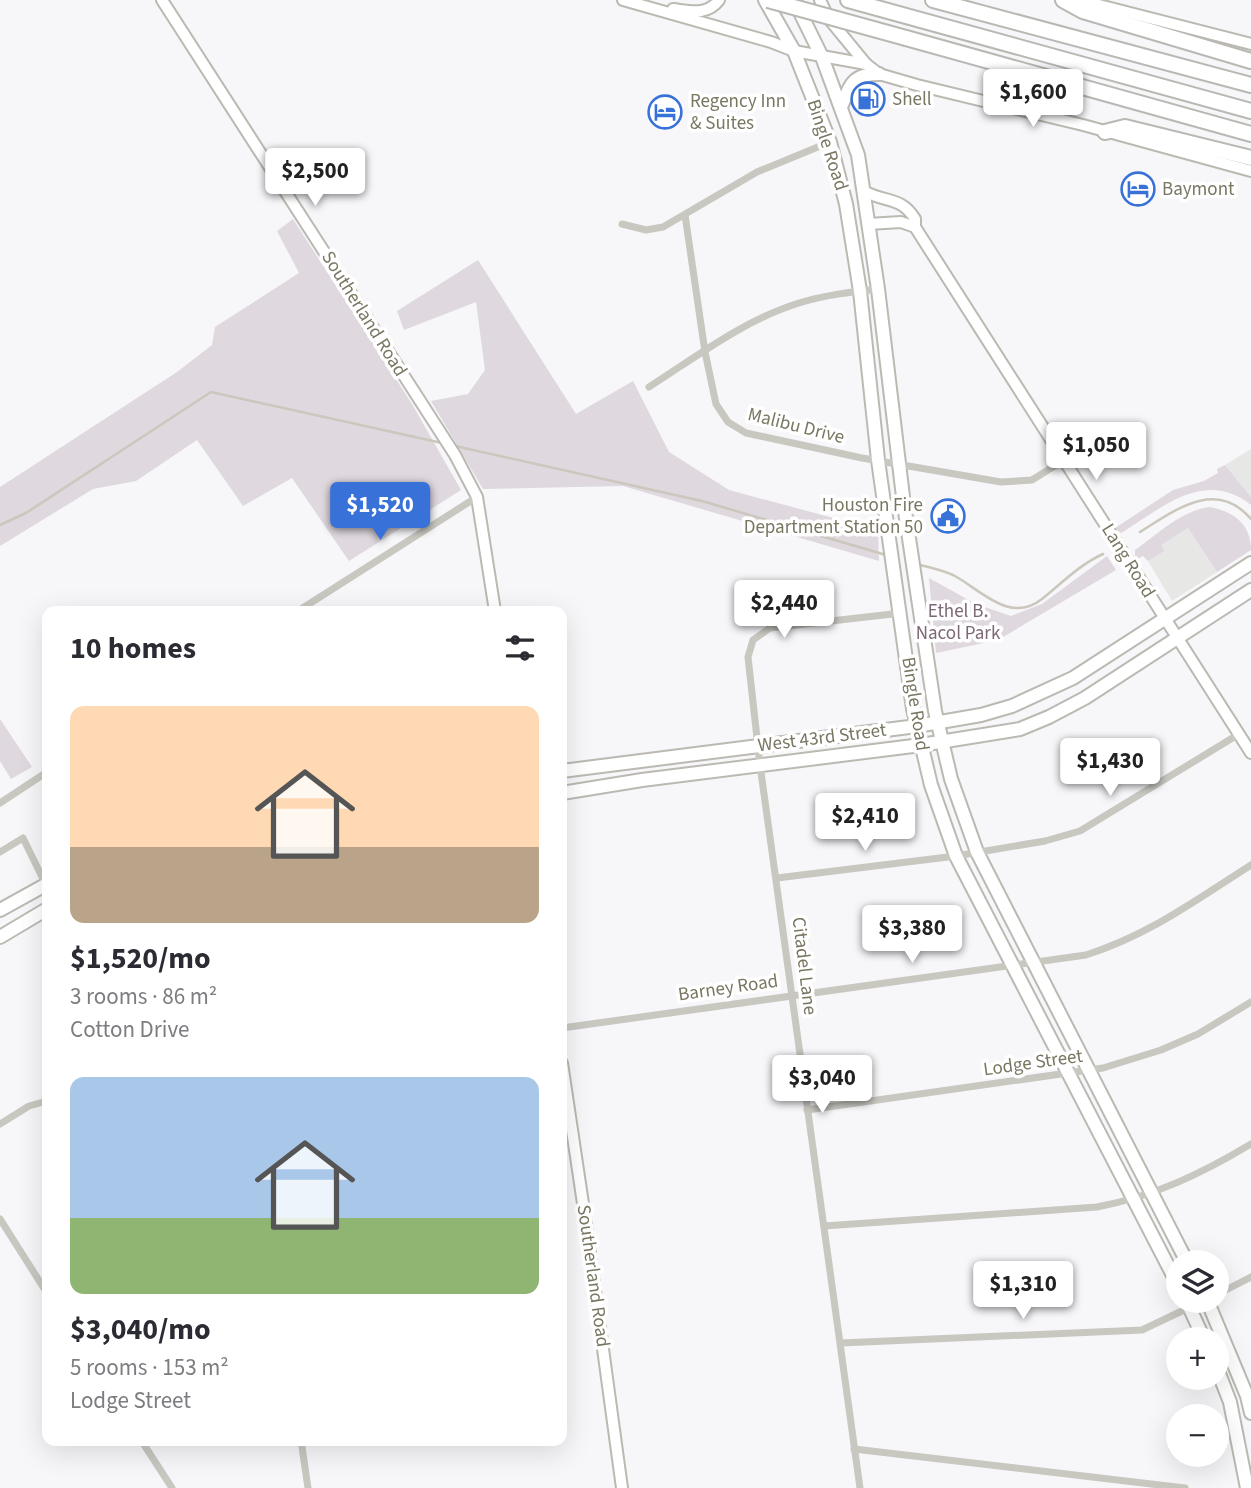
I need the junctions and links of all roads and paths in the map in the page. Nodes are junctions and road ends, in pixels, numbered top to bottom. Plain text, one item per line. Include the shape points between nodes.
1 (162, 0) edge
2 (623, 0) edge
3 (719, 0) edge
4 (767, 0) edge
5 (794, 0) edge
6 (820, 0) edge
7 (848, 0) edge
8 (933, 0) edge
9 (1062, 0) edge
10 (646, 6) junction
11 (1251, 44) edge
12 (794, 51) junction
13 (822, 57) junction
14 (1251, 61) edge
15 (866, 64) junction
16 (879, 74) junction
17 (1251, 85) edge
18 (841, 107) junction
19 (1251, 111) edge
20 (1105, 132) junction
21 (1251, 134) edge
22 (832, 147) junction
23 (1251, 158) edge
24 (1251, 171) edge
25 (864, 191) junction
26 (685, 215) junction
27 (622, 224) dead end
28 (868, 224) junction
29 (915, 227) junction
30 (878, 289) junction
31 (860, 291) junction
32 (705, 352) junction
33 (649, 387) dead end
34 (878, 460) junction
35 (1064, 460) junction
36 (899, 464) junction
37 (477, 498) junction
38 (904, 505) junction
39 (885, 507) junction
40 (1251, 563) edge
41 (1251, 590) edge
42 (306, 606) edge
43 (494, 606) edge
44 (901, 613) junction
45 (1164, 618) junction
46 (1176, 636) junction
47 (1073, 678) junction
48 (1085, 698) junction
49 (937, 723) junction
50 (917, 726) junction
51 (1239, 734) junction
52 (942, 742) junction
53 (921, 745) junction
54 (758, 746) junction
55 (1251, 753) edge
56 (640, 761) junction
57 (760, 765) junction
58 (567, 770) edge
59 (42, 775) edge
60 (642, 780) junction
61 (567, 792) edge
62 (0, 803) edge
63 (0, 852) edge
64 (977, 852) junction
65 (956, 856) junction
66 (1251, 865) edge
67 (42, 876) edge
68 (777, 878) junction
69 (42, 886) edge
70 (25, 894) junction
71 (0, 910) edge
72 (42, 912) edge
73 (0, 937) edge
74 (1034, 963) junction
75 (1011, 966) junction
76 (791, 996) junction
77 (1251, 1002) edge
78 (567, 1027) edge
79 (1090, 1070) junction
80 (1068, 1074) junction
81 (567, 1096) edge
82 (42, 1102) edge
83 (807, 1110) junction
84 (0, 1124) edge
85 (1251, 1144) edge
86 (1153, 1193) junction
87 (1134, 1200) junction
88 (0, 1219) edge
89 (824, 1226) junction
90 (1181, 1250) edge
91 (1166, 1262) edge
92 (1251, 1277) edge
93 (42, 1285) edge
94 (1229, 1288) edge
95 (1172, 1313) edge
96 (1212, 1313) edge
97 (841, 1343) junction
98 (1225, 1390) edge
99 (1249, 1396) edge
100 (1230, 1402) junction
101 (1251, 1413) edge
102 (146, 1446) edge
103 (302, 1446) edge
104 (854, 1448) junction
105 (172, 1488) edge
106 (308, 1488) edge
107 (622, 1488) edge
108 (860, 1488) edge
109 (1185, 1488) edge
110 (1247, 1488) edge

1 - 37 street, Southerland Road via 455,455
2 - 10 street
3 - 10 street via 702,12
4 - 12 main road, Bingle Road
4 - 21 highway, bridge
5 - 13 main road, Bingle Road
6 - 15 street via 829,19
7 - 19 highway
8 - 17 highway
9 - 11 street via 1087,2
9 - 14 highway via 1083,12
10 - 12 street
12 - 13 street
12 - 22 main road, Bingle Road
13 - 15 street
13 - 18 main road, Bingle Road
15 - 16 street
16 - 18 main road via 855,79
16 - 20 street
18 - 25 main road, Bingle Road via 858,155
20 - 23 highway via 1125,127
20 - 24 street
22 - 26 street via 757,172
22 - 28 main road via 857,210
22 - 31 main road, Bingle Road
25 - 28 main road, Bingle Road
25 - 29 street, Lang Road via 903,204 915,219
26 - 27 street via 646,230
26 - 32 street, Malibu Drive
28 - 29 street via 901,222
28 - 30 main road, Bingle Road
29 - 35 street, Lang Road
30 - 31 street
30 - 36 main road, Bingle Road
31 - 32 street via 776,312
31 - 34 main road, Bingle Road
32 - 33 street
32 - 34 street, Malibu Drive via 716,404 728,422 746,433
34 - 36 street, Malibu Drive
34 - 39 main road, Bingle Road
35 - 36 street, Malibu Drive via 1031,480 1001,482
35 - 45 street, Lang Road
36 - 38 main road, Bingle Road
37 - 42 street
37 - 43 street, Southerland Road
38 - 39 main road
38 - 49 main road, Bingle Road
39 - 44 main road, Bingle Road
40 - 45 main road, West 43rd Street
41 - 46 main road, West 43rd Street
44 - 50 main road, Bingle Road
44 - 54 street, Citadel Lane via 770,628 753,640 748,657
45 - 46 street, Lang Road
45 - 47 main road, West 43rd Street
46 - 48 main road, West 43rd Street
46 - 51 street, Lang Road
47 - 48 main road
47 - 49 main road, West 43rd Street via 1012,706
48 - 52 main road, West 43rd Street via 1020,729
49 - 50 main road, West 43rd Street
49 - 52 main road, Bingle Road
50 - 53 main road, Bingle Road
50 - 54 main road, West 43rd Street
51 - 55 street, Lang Road
51 - 64 street via 1080,831
52 - 53 main road, West 43rd Street
52 - 64 main road, Bingle Road
53 - 57 main road, West 43rd Street
53 - 65 main road, Bingle Road
54 - 56 main road, West 43rd Street
54 - 57 street, Citadel Lane
56 - 58 main road, West 43rd Street
56 - 60 main road
57 - 60 main road, West 43rd Street
57 - 68 street, Citadel Lane
59 - 62 street
60 - 61 main road, West 43rd Street
63 - 67 street via 23,838
64 - 65 street
64 - 74 main road, Bingle Road
65 - 68 street
65 - 75 main road, Bingle Road
66 - 74 street, Barney Road via 1135,937 1086,955
68 - 76 street, Citadel Lane
69 - 70 main road
70 - 71 main road
70 - 72 main road
72 - 73 main road
74 - 75 street, Barney Road
74 - 79 main road, Bingle Road
75 - 76 street, Barney Road
75 - 80 main road, Bingle Road
76 - 78 street, Barney Road
76 - 83 street, Citadel Lane
77 - 79 street, Lodge Street via 1161,1050
79 - 80 street, Lodge Street
79 - 86 main road, Bingle Road
80 - 83 street, Lodge Street
80 - 87 main road, Bingle Road
81 - 107 street, Southerland Road
82 - 84 street
83 - 89 street, Citadel Lane
85 - 86 street via 1210,1169
86 - 87 street
86 - 90 main road, Bingle Road
87 - 89 street via 1097,1207
87 - 91 main road, Bingle Road
88 - 93 street
89 - 97 street, Citadel Lane
92 - 94 street
95 - 97 street via 1142,1330
96 - 99 main road
97 - 104 street, Citadel Lane
98 - 100 main road
99 - 100 street
99 - 101 main road
100 - 110 main road
102 - 105 street
103 - 106 street
104 - 108 street, Citadel Lane
104 - 109 street

